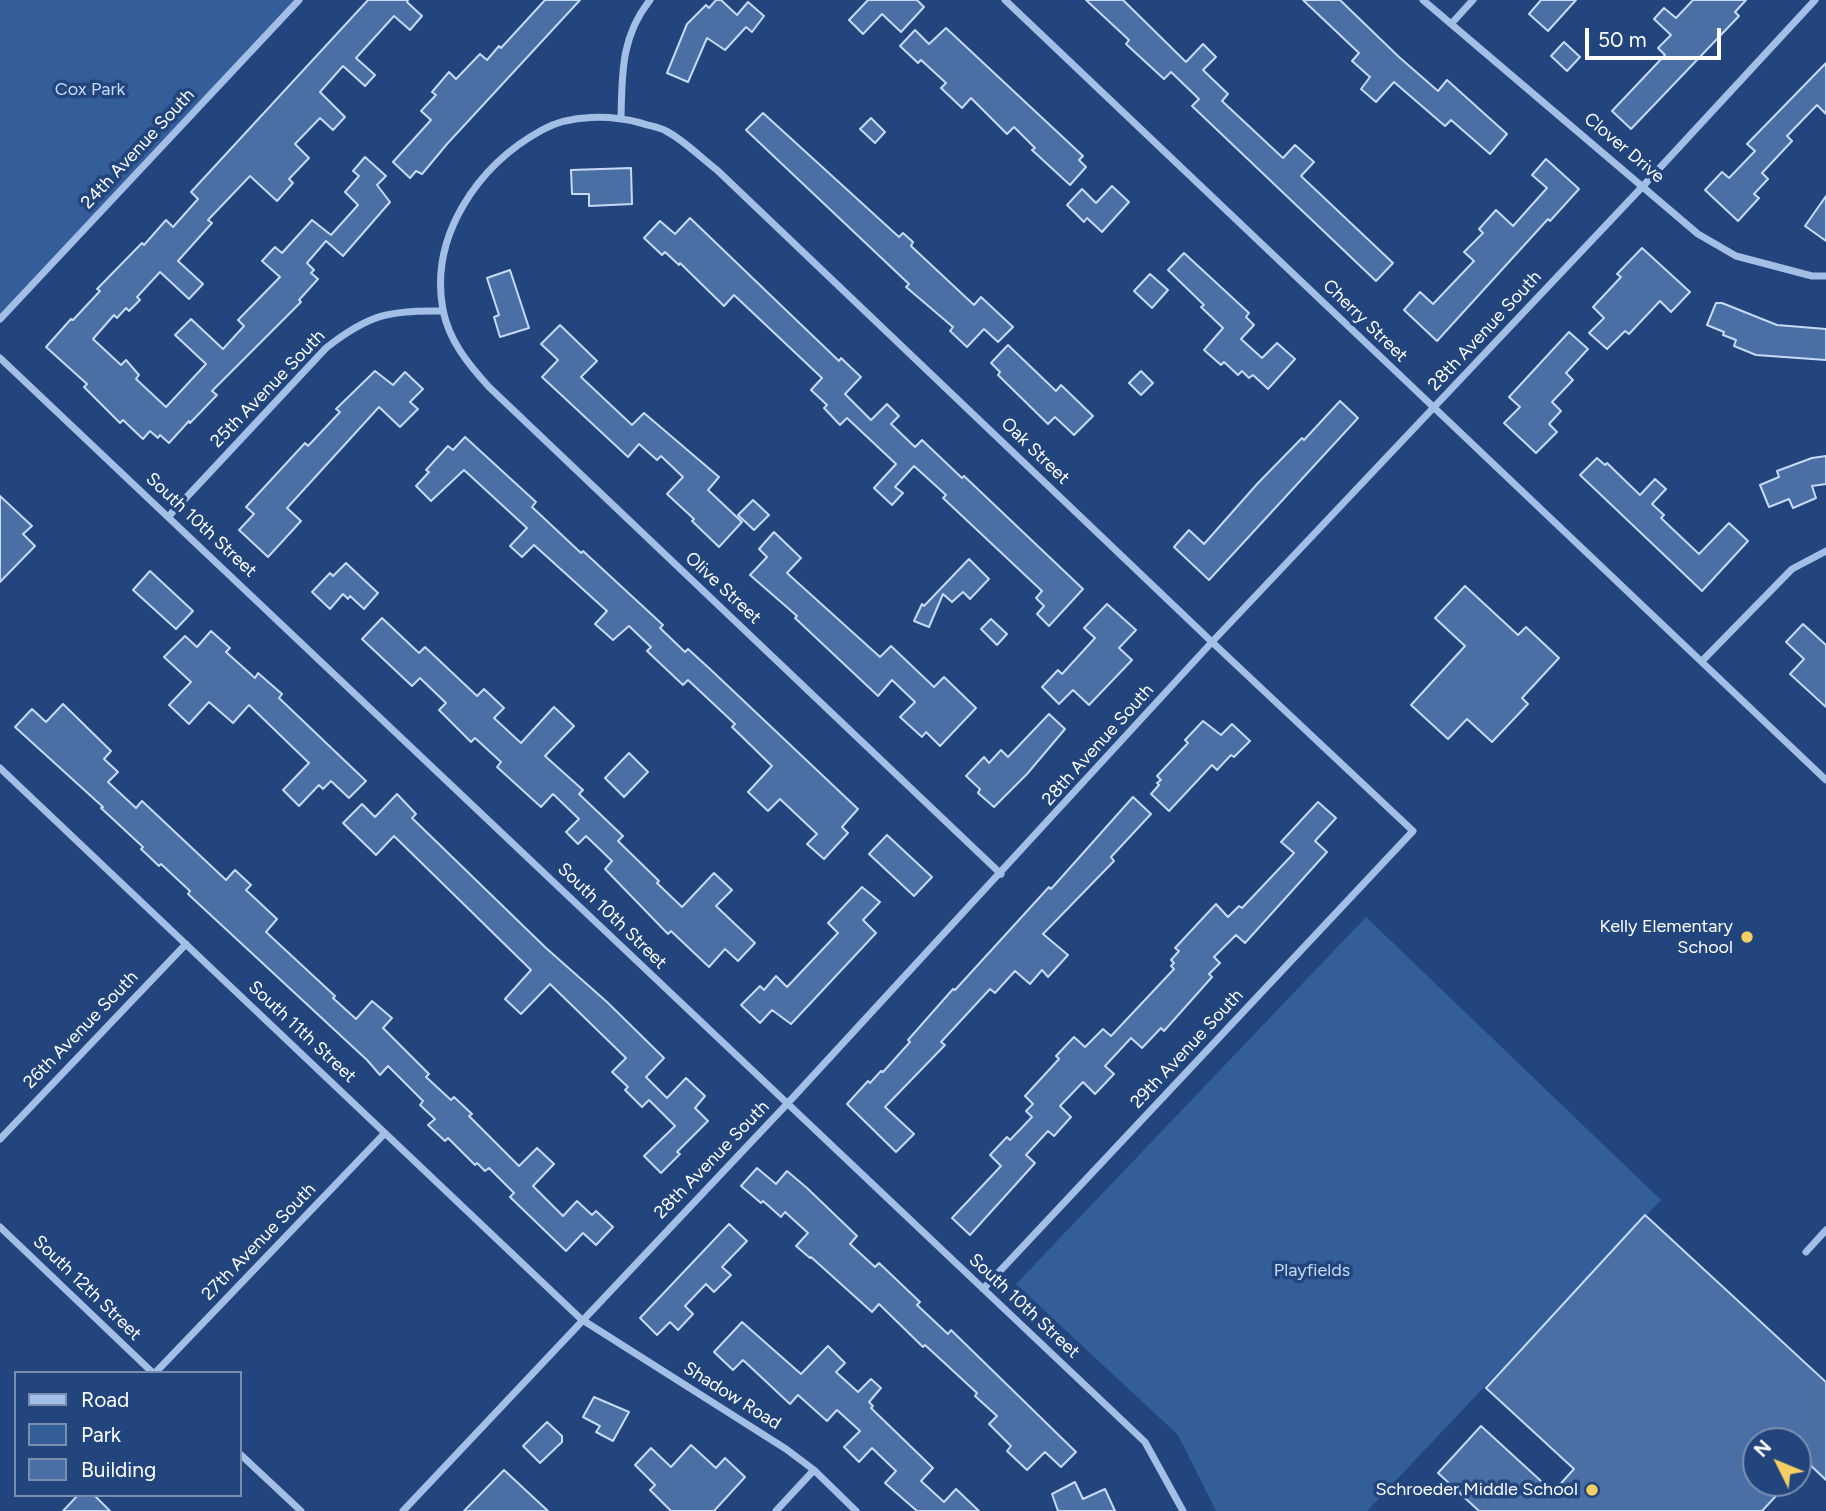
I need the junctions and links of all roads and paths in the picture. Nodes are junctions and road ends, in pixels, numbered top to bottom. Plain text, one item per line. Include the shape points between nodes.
1 (299, 0) edge
2 (650, 0) edge
3 (1005, 0) edge
4 (1423, 0) edge
5 (1473, 0) edge
6 (1815, 0) edge
7 (1451, 24) junction
8 (621, 118) junction
9 (1644, 185) junction
10 (1826, 276) edge
11 (443, 311) junction
12 (0, 319) edge
13 (0, 358) edge
14 (1434, 408) junction
15 (169, 516) junction
16 (1826, 551) edge
17 (1212, 642) junction
18 (1702, 661) junction
19 (0, 768) edge
20 (1826, 780) edge
21 (1413, 831) joint
22 (1001, 873) junction
23 (186, 944) junction
24 (787, 1104) junction
25 (385, 1133) junction
26 (0, 1139) edge
27 (0, 1227) edge
28 (1826, 1230) edge
29 (1806, 1252) dead end
30 (983, 1289) junction
31 (581, 1320) junction
32 (152, 1371) edge
33 (156, 1371) edge
34 (242, 1456) edge
35 (814, 1470) junction
36 (301, 1511) edge
37 (404, 1511) edge
38 (776, 1511) edge
39 (856, 1511) edge
40 (1184, 1511) edge

1 - 12 street, 24th Avenue South
2 - 8 street via 640,13 622,63
3 - 14 street, Cherry Street
4 - 7 street, Clover Drive
5 - 7 street
6 - 9 street, 28th Avenue South
7 - 9 street, Clover Drive
8 - 11 street via 578,119 543,129 507,154 480,182 457,213 445,245 440,276
8 - 17 street, Oak Street via 666,131 717,170
9 - 10 street, Clover Drive via 1698,234 1736,256
9 - 14 street, 28th Avenue South
11 - 15 street, 25th Avenue South via 404,310 350,329 326,348
11 - 22 street, Olive Street via 464,359 489,387
13 - 15 street, South 10th Street
14 - 17 street, 28th Avenue South
14 - 18 street, Cherry Street
15 - 24 street, South 10th Street
16 - 18 street via 1792,569
17 - 21 street, Oak Street
17 - 22 street, 28th Avenue South
18 - 20 street, Cherry Street
19 - 23 street, South 11th Street
21 - 30 street, 29th Avenue South
22 - 24 street, 28th Avenue South
23 - 25 street, South 11th Street
23 - 26 street, 26th Avenue South
24 - 30 street, South 10th Street
24 - 31 street, 28th Avenue South
25 - 31 street, South 11th Street
25 - 33 street, 27th Avenue South
27 - 32 street, South 12th Street
28 - 29 street
30 - 40 street, South 10th Street via 1145,1442
31 - 35 street, Shadow Road
31 - 37 street, 28th Avenue South
34 - 36 street
35 - 38 street
35 - 39 street, Shadow Road

